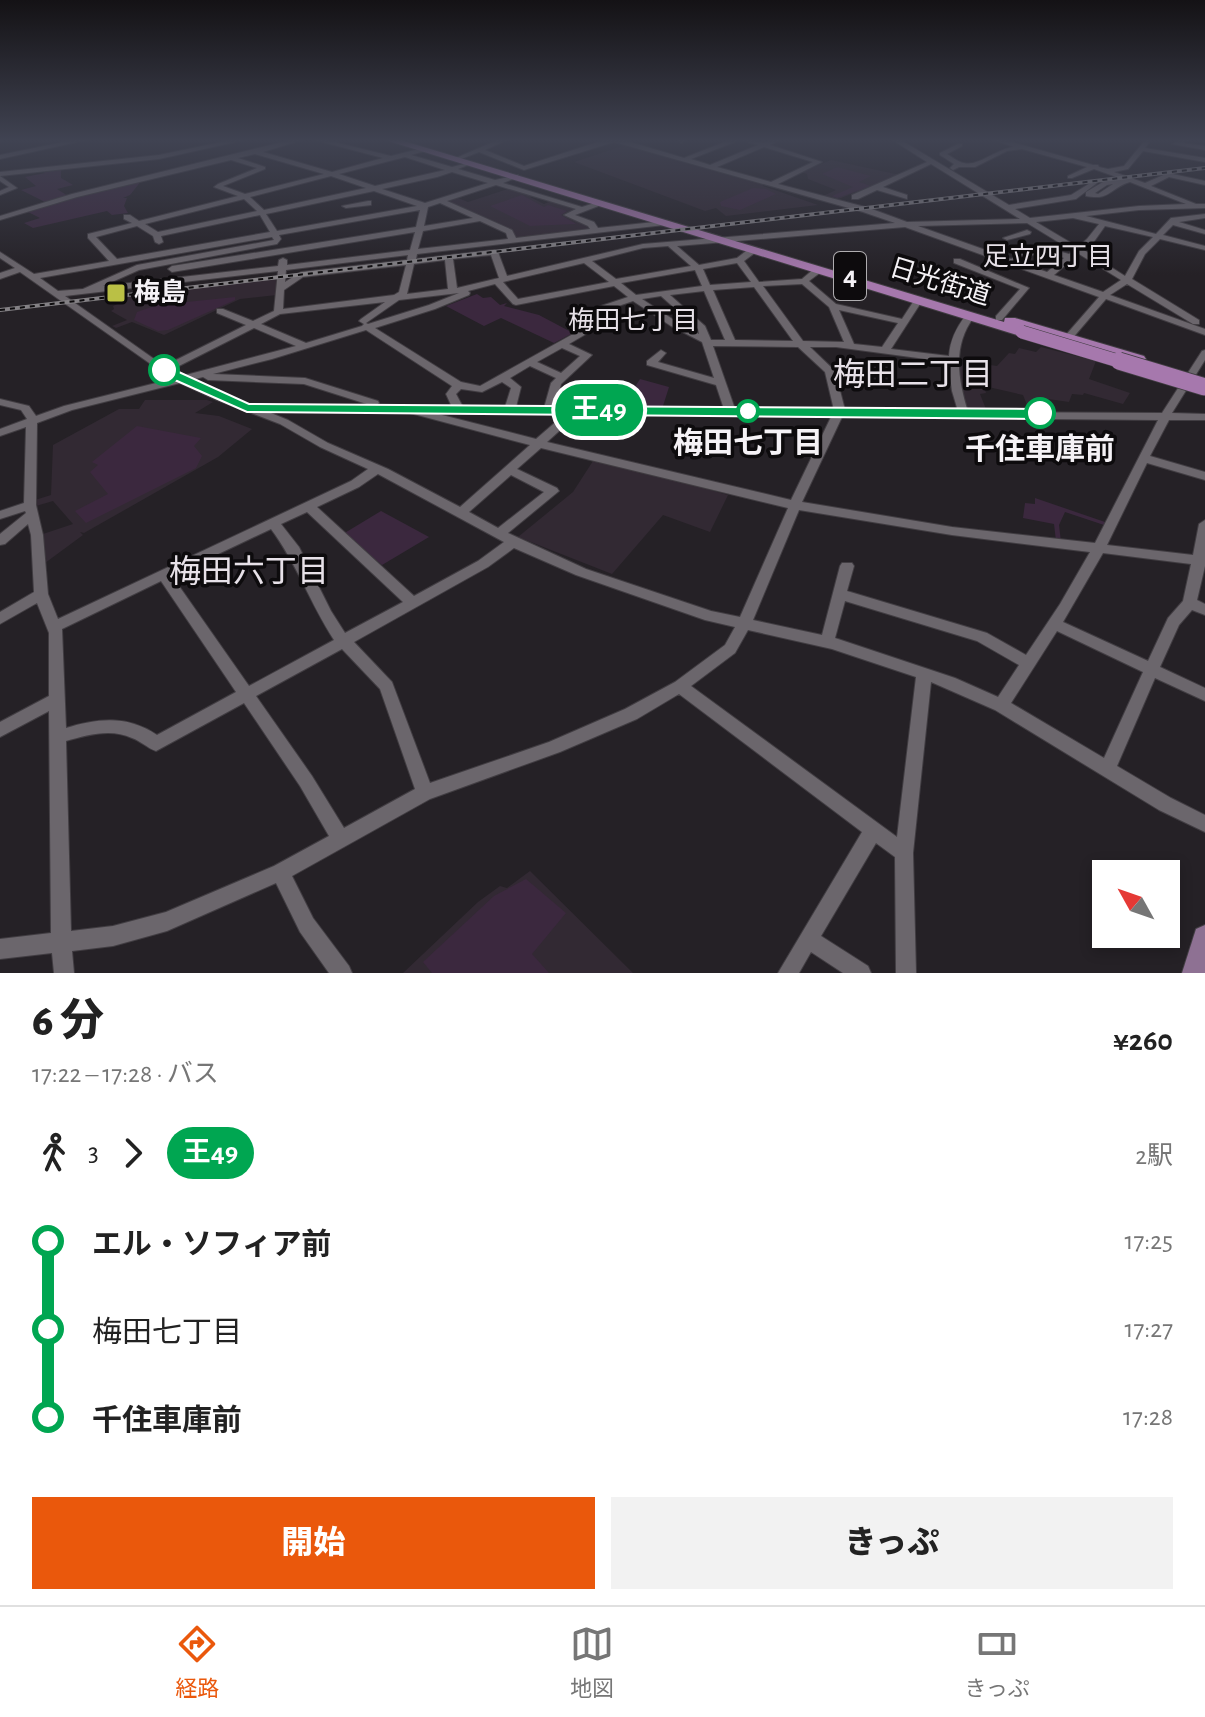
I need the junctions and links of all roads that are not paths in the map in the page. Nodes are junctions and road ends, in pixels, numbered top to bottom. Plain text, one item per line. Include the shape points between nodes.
1 (10, 184) edge
2 (115, 184) edge
3 (223, 184) edge
4 (292, 184) edge
5 (362, 184) edge
6 (388, 184) edge
7 (491, 184) edge
8 (500, 184) edge
9 (537, 184) edge
10 (549, 184) edge
11 (773, 184) edge
12 (886, 184) edge
13 (969, 184) edge
14 (1091, 184) edge
15 (1103, 184) edge
16 (1118, 184) edge
17 (1142, 184) edge
18 (1148, 184) edge
19 (1145, 186) junction
20 (543, 187) junction
21 (373, 188) junction
22 (879, 188) junction
23 (528, 192) junction
24 (0, 194) edge
25 (1020, 195) dead end
26 (1192, 195) dead end
27 (247, 196) junction
28 (855, 197) dead end
29 (904, 197) dead end
30 (10, 199) dead end
31 (1180, 199) junction
32 (442, 201) junction
33 (1042, 202) junction
34 (368, 203) dead end
35 (598, 203) junction
36 (20, 204) dead end
37 (425, 206) junction
38 (1203, 207) edge
39 (1007, 208) junction
40 (30, 209) junction
41 (582, 209) junction
42 (264, 212) junction
43 (1072, 214) junction
44 (1205, 216) edge
45 (127, 217) dead end
46 (0, 218) edge
47 (480, 219) junction
48 (348, 220) junction
49 (1028, 220) junction
50 (1172, 222) junction
51 (664, 223) junction
52 (139, 224) junction
53 (906, 224) junction
54 (1102, 225) junction
55 (337, 226) junction
56 (421, 229) junction
57 (596, 232) junction
58 (1027, 232) dead end
59 (1205, 232) edge
60 (157, 235) junction
61 (276, 237) junction
62 (1157, 237) junction
63 (1007, 238) dead end
64 (723, 239) junction
65 (513, 241) junction
66 (342, 242) junction
67 (670, 244) junction
68 (1205, 248) edge
69 (753, 250) junction
70 (981, 250) junction
71 (283, 251) junction
72 (1078, 251) junction
73 (0, 254) edge
74 (414, 257) junction
75 (1069, 257) junction
76 (449, 258) junction
77 (585, 259) junction
78 (739, 260) junction
79 (115, 262) junction
80 (166, 262) junction
81 (1013, 262) junction
82 (696, 266) junction
83 (282, 268) junction
84 (22, 269) junction
85 (818, 270) junction
86 (534, 272) junction
87 (991, 274) junction
88 (1049, 275) junction
89 (0, 276) edge
90 (33, 277) junction
91 (203, 277) junction
92 (1127, 280) junction
93 (804, 281) junction
94 (496, 282) junction
95 (614, 282) junction
96 (756, 285) junction
97 (709, 288) junction
98 (280, 289) junction
99 (85, 291) junction
100 (459, 291) junction
101 (663, 293) junction
102 (57, 294) junction
103 (548, 295) junction
104 (1105, 296) junction
105 (400, 297) junction
106 (632, 298) junction
107 (918, 301) junction
108 (833, 306) junction
109 (220, 311) dead end
110 (278, 312) junction
111 (965, 314) junction
112 (999, 318) junction
113 (904, 322) junction
114 (368, 323) junction
115 (253, 325) junction
116 (1205, 330) edge
117 (1068, 338) junction
118 (707, 342) junction
119 (731, 342) junction
120 (799, 343) junction
121 (560, 344) junction
122 (303, 345) junction
123 (850, 345) junction
124 (885, 350) junction
125 (661, 353) dead end
126 (1205, 353) edge
127 (953, 360) junction
128 (528, 362) junction
129 (164, 370) junction
130 (201, 374) junction
131 (502, 377) junction
132 (563, 377) junction
133 (181, 380) junction
134 (721, 383) junction
135 (1199, 383) edge
136 (458, 385) junction
137 (0, 402) edge
138 (380, 407) junction
139 (247, 408) junction
140 (413, 408) junction
141 (459, 409) junction
142 (510, 409) junction
143 (549, 410) junction
144 (576, 410) junction
145 (730, 411) junction
146 (836, 413) junction
147 (964, 415) junction
148 (1166, 417) junction
149 (1205, 417) edge
150 (32, 419) junction
151 (0, 433) edge
152 (539, 444) junction
153 (1143, 458) junction
154 (377, 469) junction
155 (510, 470) junction
156 (1205, 476) edge
157 (794, 505) junction
158 (309, 506) junction
159 (31, 509) junction
160 (460, 514) junction
161 (0, 515) edge
162 (273, 523) junction
163 (1205, 524) edge
164 (498, 534) junction
165 (0, 541) edge
166 (513, 542) junction
167 (1099, 550) junction
168 (1201, 561) edge
169 (847, 566) dead end
170 (164, 575) junction
171 (41, 594) junction
172 (839, 594) junction
173 (412, 602) junction
174 (1190, 603) junction
175 (1205, 610) edge
176 (0, 619) edge
177 (1055, 624) junction
178 (744, 625) junction
179 (55, 626) junction
180 (345, 642) junction
181 (827, 642) junction
182 (1029, 663) junction
183 (1152, 669) junction
184 (924, 674) junction
185 (680, 686) junction
186 (1205, 695) edge
187 (247, 696) junction
188 (57, 699) junction
189 (1001, 705) junction
190 (0, 730) edge
191 (58, 737) junction
192 (1107, 769) junction
193 (425, 793) junction
194 (1205, 824) edge
195 (873, 831) junction
196 (341, 839) junction
197 (904, 853) junction
198 (281, 872) junction
199 (1205, 938) edge
200 (810, 940) junction
201 (61, 941) junction
202 (0, 949) edge
203 (64, 973) edge
204 (342, 973) edge
205 (788, 973) edge
206 (861, 973) edge
207 (906, 973) edge
208 (1195, 973) edge

1 - 24 street via 14,188
2 - 40 street
3 - 27 street via 217,187
4 - 27 street
5 - 21 street
6 - 21 street
7 - 32 street
8 - 23 street
9 - 20 highway, 日光街道 / 4
10 - 64 highway, 日光街道 / 4
11 - 53 street
12 - 22 street
13 - 39 street
14 - 33 street via 1073,197
15 - 16 street via 1089,194 1099,196
17 - 19 street
18 - 19 street
19 - 31 street
20 - 23 street
20 - 35 highway, 日光街道 / 4
21 - 37 street
21 - 42 street
22 - 28 street
22 - 29 street
23 - 41 street
24 - 30 street
25 - 33 street
26 - 31 street
27 - 42 street
27 - 52 street
31 - 38 street
32 - 37 street
32 - 47 street
33 - 39 street
34 - 48 street via 345,206
35 - 41 street
35 - 51 highway, 日光街道 / 4
36 - 40 street
37 - 48 street
37 - 56 street
38 - 43 street
39 - 49 street
40 - 46 street
41 - 57 street via 568,215 591,224
42 - 60 street
42 - 61 street
43 - 49 street
43 - 54 street
44 - 50 street
45 - 52 street
47 - 56 street
47 - 65 street via 509,232
48 - 55 street
49 - 53 street
49 - 72 street
50 - 59 street
50 - 62 street
51 - 57 street
51 - 64 highway, 日光街道 / 4
52 - 60 street
52 - 79 street via 91,236
53 - 64 street
53 - 70 street
54 - 62 street
54 - 72 street
55 - 61 street
55 - 66 street
56 - 66 street
56 - 74 street
57 - 65 street
58 - 63 street
60 - 80 street
61 - 71 street
61 - 80 street
62 - 68 street
62 - 92 street
64 - 67 street
64 - 69 highway, 日光街道 / 4
64 - 111 highway, 日光街道 / 4
65 - 74 street
66 - 71 street
67 - 77 street
67 - 82 street
69 - 78 street
69 - 85 highway, 日光街道 / 4
70 - 81 street
70 - 87 street via 957,261
71 - 80 street
71 - 83 street
72 - 75 street
72 - 92 street
73 - 84 street
74 - 76 street
74 - 83 street
74 - 98 street via 344,275 301,275
74 - 105 street
75 - 81 street via 1040,248
75 - 88 street
76 - 94 street via 494,252
76 - 100 street
77 - 86 street
77 - 95 street
78 - 82 street
78 - 96 street
79 - 80 street
79 - 90 street
80 - 91 street
80 - 99 street via 126,271
81 - 87 street
81 - 88 street
82 - 95 street
82 - 97 street
83 - 91 street
83 - 98 street
84 - 89 street
84 - 90 street
85 - 93 street
85 - 107 highway, 日光街道 / 4
86 - 94 street
86 - 103 street
87 - 112 street via 1025,288
88 - 104 street
90 - 102 street
91 - 99 street
92 - 104 street
92 - 116 street
93 - 96 street
93 - 108 street
94 - 100 street
94 - 103 street via 516,302
95 - 103 street
95 - 106 street
96 - 97 street
96 - 120 street
97 - 101 street
97 - 119 street
98 - 110 street
99 - 102 street
100 - 105 street
100 - 114 street via 432,307
101 - 106 street
101 - 118 street via 702,328
102 - 129 street
104 - 116 street
104 - 117 street
105 - 110 street
105 - 114 street
106 - 118 street
106 - 121 street via 580,316 598,324
107 - 111 highway, 日光街道 / 4
107 - 113 street
108 - 113 street
108 - 123 street
109 - 115 street
110 - 115 street
111 - 112 highway, 4
111 - 127 street
111 - 135 highway, 4
111 - 135 highway, 日光街道 / 4, bridge
112 - 117 highway, 4
113 - 124 street
114 - 122 street
114 - 136 street
115 - 122 street
115 - 129 street
117 - 135 highway, 4
118 - 119 street
118 - 134 street
119 - 120 street
120 - 123 street
120 - 146 street via 830,371 840,409
121 - 128 street
121 - 132 street via 587,355
122 - 130 street
123 - 124 street
124 - 127 street
125 - 134 street via 651,363
126 - 135 street
127 - 147 street
128 - 131 street
128 - 132 street
129 - 133 street
130 - 133 street
130 - 138 street via 305,381
131 - 136 street via 482,389
131 - 142 street via 516,387
132 - 143 street via 556,383
133 - 139 street
133 - 150 street
134 - 145 street
135 - 148 street
136 - 141 street via 451,394
137 - 150 street via 25,408
138 - 139 street
138 - 140 street
139 - 154 street
140 - 141 street
140 - 152 street via 415,413
141 - 142 street
142 - 143 street
143 - 144 street
144 - 145 street
144 - 152 street
145 - 146 street
146 - 147 street
146 - 157 street
147 - 148 street
148 - 149 street
148 - 153 street
150 - 151 street
150 - 159 street
152 - 155 street
152 - 157 street
153 - 156 street
153 - 167 street
154 - 158 street
154 - 160 street
155 - 160 street
155 - 164 street via 553,491
157 - 167 street
157 - 178 street
158 - 162 street
158 - 173 street
159 - 161 street
159 - 165 street
159 - 171 street
160 - 164 street
162 - 170 street
162 - 180 street
163 - 168 street
164 - 166 street
166 - 173 street
166 - 178 street via 581,572
167 - 168 street
167 - 177 street
168 - 174 street
169 - 172 street
170 - 179 street
170 - 187 street
171 - 176 street
171 - 179 street
172 - 181 street
172 - 182 street via 982,637
173 - 180 street
174 - 175 street
174 - 183 street via 1173,622
177 - 182 street
177 - 183 street
178 - 181 street
178 - 185 street via 730,649
179 - 188 street
180 - 187 street
180 - 193 street via 387,686
181 - 184 street
182 - 189 street
183 - 186 street
183 - 192 street
184 - 189 street
184 - 197 street
185 - 193 street via 554,747
185 - 195 street
187 - 191 street via 156,744 129,727 94,725
187 - 196 street
188 - 190 street
188 - 191 street
189 - 192 street
191 - 201 street
192 - 194 street
193 - 196 street
195 - 197 street
195 - 200 street
196 - 198 street
197 - 207 street
198 - 201 street via 167,921 113,936
198 - 204 street via 313,938
199 - 208 main road
200 - 205 street
200 - 206 street
201 - 202 street
201 - 203 street

